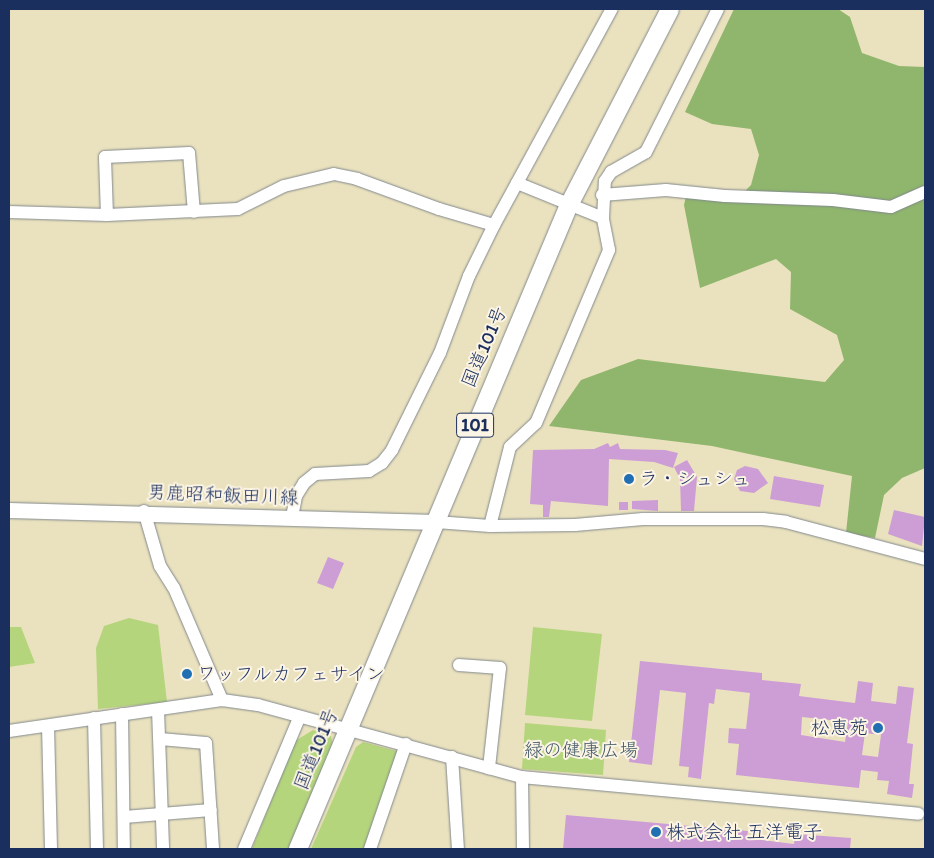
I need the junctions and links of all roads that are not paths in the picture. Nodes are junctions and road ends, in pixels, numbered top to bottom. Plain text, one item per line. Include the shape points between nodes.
1 (612, 9) edge
2 (670, 9) edge
3 (718, 9) edge
4 (517, 183) junction
5 (925, 192) edge
6 (602, 195) junction
7 (569, 205) junction
8 (9, 212) edge
9 (194, 212) junction
10 (107, 215) junction
11 (603, 218) junction
12 (494, 225) junction
13 (9, 510) edge
14 (144, 511) junction
15 (292, 517) junction
16 (436, 522) junction
17 (490, 526) junction
18 (925, 559) edge
19 (459, 665) dead end
20 (222, 700) junction
21 (158, 710) junction
22 (122, 714) junction
23 (94, 718) junction
24 (299, 718) junction
25 (48, 726) junction
26 (346, 730) junction
27 (9, 731) edge
28 (160, 739) junction
29 (406, 744) junction
30 (452, 757) junction
31 (489, 768) junction
32 (522, 778) junction
33 (211, 810) junction
34 (918, 814) dead end
35 (162, 815) junction
36 (124, 817) junction
37 (51, 849) edge
38 (96, 849) edge
39 (124, 849) edge
40 (163, 849) edge
41 (213, 849) edge
42 (244, 849) edge
43 (298, 849) edge
44 (370, 849) edge
45 (458, 849) edge
46 (522, 849) edge

1 - 4 street
2 - 7 highway, 国道101号 / 101
3 - 6 street via 646,152 611,172
4 - 7 street
4 - 12 street
5 - 6 street via 891,207 833,200 666,190
6 - 11 street
7 - 11 street
7 - 16 highway, 国道101号 / 101
8 - 10 street
9 - 10 street
9 - 10 street via 189,153 105,157
9 - 12 street via 238,209 284,186 334,174
11 - 17 street via 609,250 536,423 510,447
12 - 15 street via 469,276 440,354 392,450 382,463 369,471 315,474 296,496
13 - 14 main road, 男鹿昭和飯田川線
14 - 15 main road, 男鹿昭和飯田川線
14 - 20 street via 160,566 174,588
15 - 16 main road, 男鹿昭和飯田川線
16 - 17 street
16 - 26 highway, 国道101号 / 101
17 - 18 street via 575,525 642,519 763,519 786,522
19 - 31 street via 500,668
20 - 21 street
20 - 24 street via 258,705
21 - 22 street
21 - 28 street
22 - 23 street
22 - 36 street
23 - 25 street
23 - 38 street
24 - 26 street
24 - 42 street
25 - 27 street
25 - 37 street
26 - 29 street
26 - 43 highway, 国道101号 / 101
28 - 33 street via 206,743
28 - 35 street
29 - 30 street
29 - 44 street
30 - 31 street
30 - 45 street
31 - 32 street
32 - 34 street
32 - 46 street
33 - 35 street
33 - 41 street
35 - 36 street
35 - 40 street
36 - 39 street

